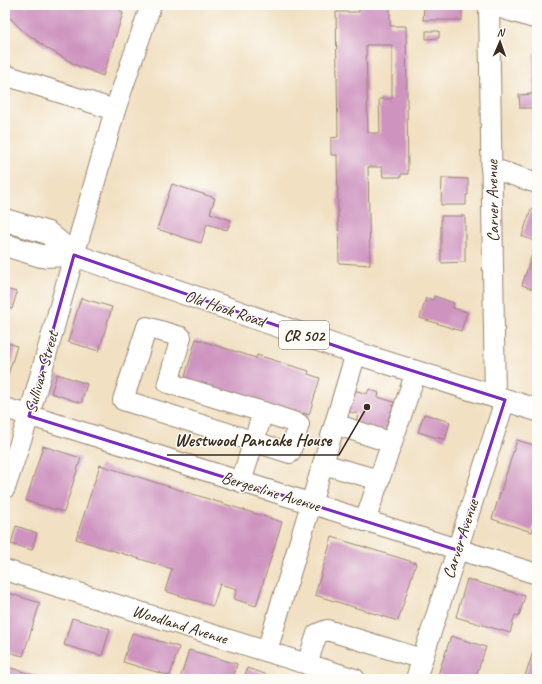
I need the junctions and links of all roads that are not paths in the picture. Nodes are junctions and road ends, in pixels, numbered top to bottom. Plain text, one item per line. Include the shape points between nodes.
1 (151, 5) edge
2 (490, 5) edge
3 (537, 19) edge
4 (5, 75) edge
5 (115, 110) junction
6 (491, 168) junction
7 (537, 183) edge
8 (5, 220) edge
9 (5, 245) edge
10 (74, 255) junction
11 (356, 353) junction
12 (416, 372) junction
13 (171, 384) junction
14 (500, 398) junction
15 (5, 408) edge
16 (537, 410) edge
17 (159, 411) junction
18 (264, 412) junction
19 (29, 416) junction
20 (335, 424) junction
21 (254, 441) junction
22 (392, 443) junction
23 (323, 464) junction
24 (379, 480) junction
25 (241, 482) junction
26 (5, 488) edge
27 (311, 504) junction
28 (365, 521) junction
29 (457, 550) junction
30 (5, 570) edge
31 (537, 574) edge
32 (266, 651) junction
33 (422, 659) junction
34 (307, 664) junction
35 (355, 679) edge
36 (416, 679) edge

1 - 5 street, Sullivan Street
2 - 3 street
2 - 6 street, Carver Avenue
4 - 5 street
5 - 10 street, Sullivan Street
6 - 7 street
6 - 14 street, Carver Avenue
8 - 10 main road, Old Hook Road / CR 502 via 48,233
9 - 10 main road, Old Hook Road / CR 502 via 40,256
10 - 11 main road, Old Hook Road / CR 502
10 - 19 street, Sullivan Street
11 - 12 main road, Old Hook Road / CR 502
11 - 20 street
12 - 14 main road, Old Hook Road / CR 502
12 - 22 street
13 - 17 street
13 - 17 street via 181,337 147,327 123,400
13 - 18 street
14 - 16 main road, Old Hook Road / CR 502
14 - 29 street, Carver Avenue
15 - 19 street, Bergenline Avenue
17 - 21 street
18 - 21 street
18 - 21 street via 298,424 290,453
19 - 25 street, Bergenline Avenue
19 - 26 street, Sullivan Street
20 - 22 street
20 - 23 street
21 - 25 street
22 - 24 street
23 - 24 street
23 - 27 street
24 - 28 street
25 - 27 street, Bergenline Avenue
27 - 28 street, Bergenline Avenue
27 - 32 street
28 - 29 street, Bergenline Avenue
29 - 31 street, Bergenline Avenue
29 - 33 street, Carver Avenue
30 - 32 street, Woodland Avenue
32 - 34 street, Woodland Avenue
33 - 34 street via 327,630 317,634
33 - 36 street, Carver Avenue
34 - 35 street, Woodland Avenue

